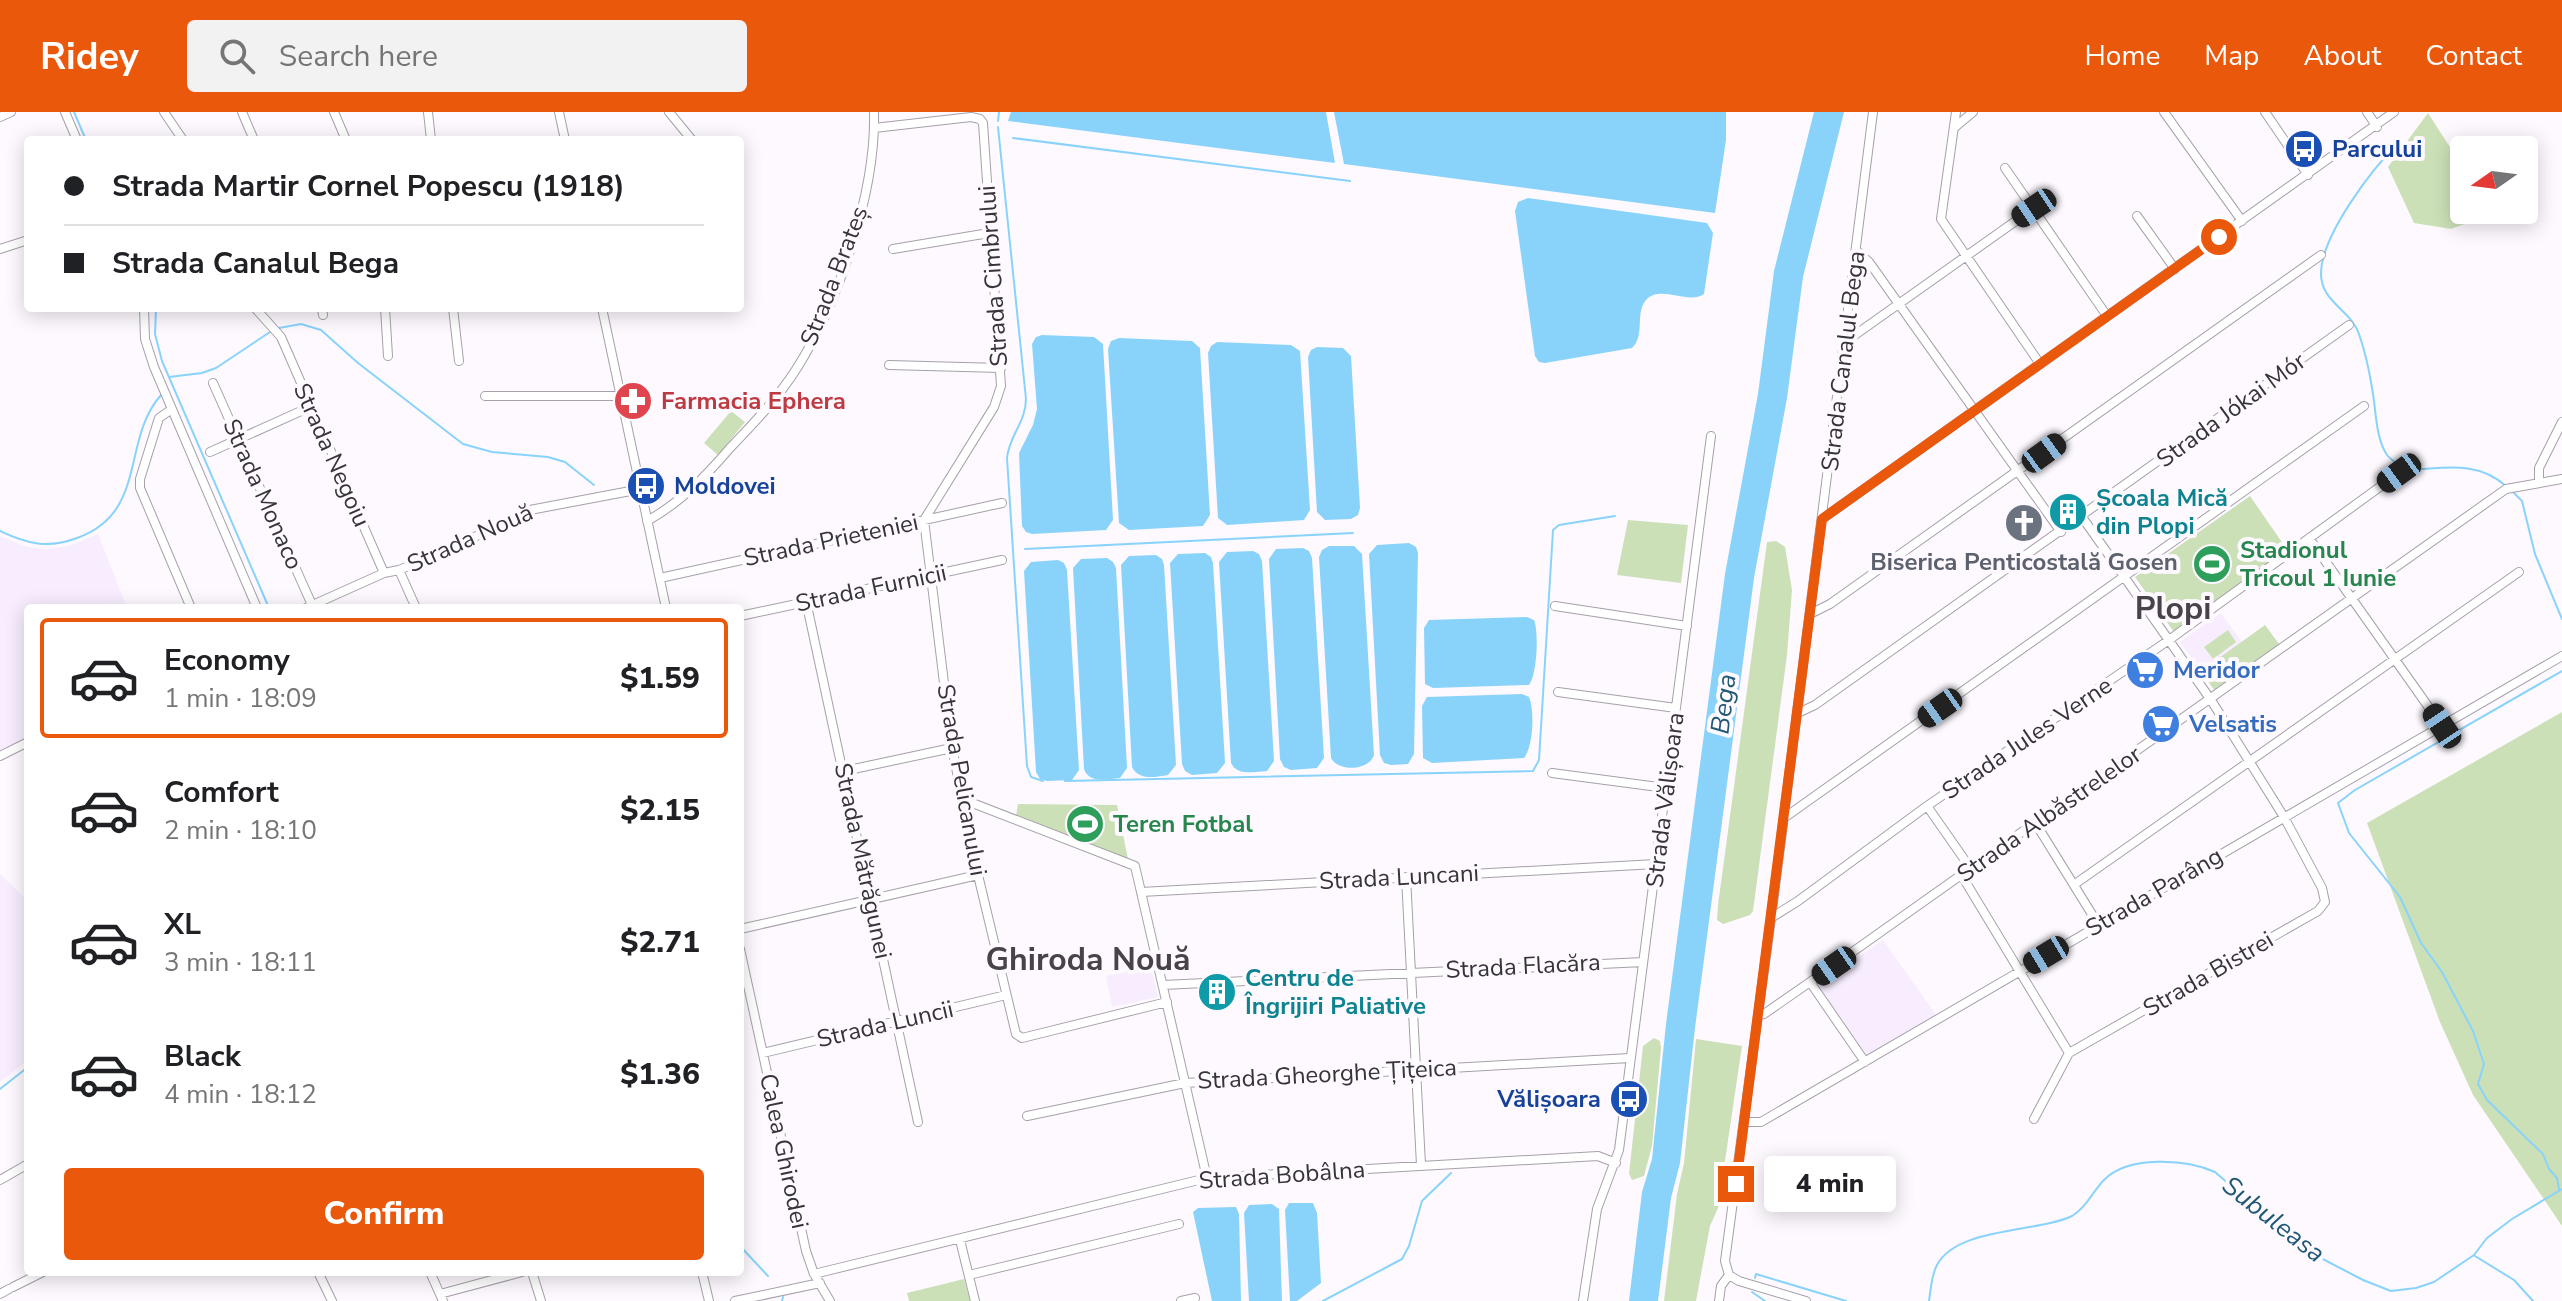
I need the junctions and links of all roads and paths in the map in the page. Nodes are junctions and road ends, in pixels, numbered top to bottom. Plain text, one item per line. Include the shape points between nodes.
1 (11, 112) edge
2 (65, 112) edge
3 (164, 112) edge
4 (242, 112) edge
5 (334, 112) edge
6 (428, 112) edge
7 (669, 112) edge
8 (874, 112) edge
9 (1873, 112) edge
10 (1956, 112) edge
11 (1973, 112) edge
12 (2164, 112) edge
13 (2265, 112) edge
14 (2367, 112) edge
15 (2394, 112) edge
16 (561, 113) edge
17 (981, 116) edge
18 (0, 117) edge
19 (2377, 127) junction
20 (874, 128) junction
21 (1954, 129) junction
22 (75, 136) edge
23 (180, 136) edge
24 (252, 136) edge
25 (344, 136) edge
26 (431, 136) edge
27 (564, 136) edge
28 (689, 136) edge
29 (2005, 168) dead end
30 (2308, 175) junction
31 (2034, 208) junction
32 (2137, 216) dead end
33 (2242, 221) junction
34 (989, 233) junction
35 (24, 241) edge
36 (0, 249) edge
37 (893, 249) dead end
38 (1857, 251) junction
39 (1965, 255) junction
40 (2321, 255) dead end
41 (2175, 269) junction
42 (1900, 304) junction
43 (144, 312) edge
44 (259, 312) edge
45 (385, 312) edge
46 (453, 312) edge
47 (603, 312) edge
48 (2107, 316) junction
49 (2349, 325) dead end
50 (1845, 342) junction
51 (388, 356) dead end
52 (459, 361) dead end
53 (2040, 364) junction
54 (889, 365) dead end
55 (1001, 368) junction
56 (213, 383) dead end
57 (485, 396) dead end
58 (621, 396) junction
59 (2364, 406) dead end
60 (310, 407) junction
61 (172, 409) junction
62 (1976, 411) junction
63 (2562, 422) edge
64 (1711, 436) dead end
65 (239, 439) junction
66 (210, 452) dead end
67 (2018, 471) junction
68 (2399, 473) dead end
69 (2562, 479) edge
70 (2539, 483) junction
71 (641, 489) junction
72 (1002, 503) dead end
73 (2082, 517) junction
74 (1822, 519) junction
75 (924, 520) junction
76 (647, 521) junction
77 (2061, 532) junction
78 (2309, 538) junction
79 (1002, 560) dead end
80 (399, 570) junction
81 (2519, 572) dead end
82 (384, 573) junction
83 (930, 577) junction
84 (660, 578) junction
85 (2125, 578) junction
86 (2353, 598) junction
87 (806, 601) junction
88 (189, 604) edge
89 (255, 604) edge
90 (308, 604) edge
91 (316, 604) edge
92 (414, 604) edge
93 (665, 604) edge
94 (1555, 606) dead end
95 (1810, 614) junction
96 (744, 615) edge
97 (1687, 626) junction
98 (2169, 640) junction
99 (2562, 656) edge
100 (2396, 658) junction
101 (1558, 692) dead end
102 (2211, 700) junction
103 (1676, 708) junction
104 (1798, 713) junction
105 (2442, 726) junction
106 (24, 744) edge
107 (952, 748) junction
108 (0, 756) edge
109 (2250, 763) junction
110 (844, 771) junction
111 (1552, 773) dead end
112 (1666, 788) junction
113 (962, 799) junction
114 (1927, 806) junction
115 (2284, 817) junction
116 (1784, 818) junction
117 (2036, 824) junction
118 (1656, 864) junction
119 (1971, 869) junction
120 (978, 875) junction
121 (1962, 876) junction
122 (1406, 877) junction
123 (2075, 884) junction
124 (1141, 892) junction
125 (870, 901) junction
126 (1771, 918) junction
127 (2098, 924) junction
128 (744, 928) edge
129 (1643, 962) junction
130 (2020, 970) junction
131 (1411, 971) junction
132 (1810, 982) junction
133 (744, 984) edge
134 (1163, 985) junction
135 (1006, 995) junction
136 (1167, 1002) junction
137 (1759, 1015) junction
138 (898, 1022) junction
139 (763, 1053) junction
140 (2069, 1053) junction
141 (1630, 1058) junction
142 (1865, 1062) junction
143 (1416, 1069) junction
144 (1185, 1083) junction
145 (1027, 1116) dead end
146 (2034, 1119) dead end
147 (918, 1122) dead end
148 (1745, 1122) junction
149 (1616, 1163) junction
150 (1421, 1165) junction
151 (24, 1166) edge
152 (1207, 1178) junction
153 (0, 1180) edge
154 (1179, 1224) dead end
155 (960, 1240) junction
156 (814, 1274) junction
157 (969, 1275) junction
158 (1729, 1275) junction
159 (35, 1276) edge
160 (320, 1276) edge
161 (432, 1276) edge
162 (510, 1276) edge
163 (533, 1276) edge
164 (703, 1276) edge
165 (820, 1283) junction
166 (7, 1290) edge
167 (442, 1298) edge
168 (1195, 1298) dead end
169 (332, 1301) edge
170 (541, 1301) edge
171 (709, 1301) edge
172 (735, 1301) edge
173 (830, 1301) edge
174 (975, 1301) edge
175 (1181, 1301) edge
176 (1583, 1301) edge
177 (1719, 1301) edge
178 (1806, 1301) edge

1 - 18 street
2 - 22 street
3 - 23 street
4 - 24 street
5 - 25 street
6 - 26 street
7 - 28 street
8 - 20 street, Strada Brateș
9 - 38 street, Strada Canalul Bega
10 - 21 street
11 - 21 street
12 - 33 street
13 - 30 street
14 - 19 street
15 - 19 street
16 - 27 street
17 - 20 street, Strada Cimbrului
17 - 34 street, Strada Cimbrului
19 - 30 street
20 - 76 street, Strada Brateș via 854,238 805,353 777,396 714,466
21 - 39 street via 1941,213
29 - 31 street
30 - 33 street
31 - 39 street
31 - 48 street
32 - 41 street
33 - 41 street
34 - 37 street
34 - 55 street, Strada Cimbrului
35 - 36 street
38 - 42 street
38 - 50 street, Strada Canalul Bega
39 - 42 street
39 - 53 street
40 - 67 street
41 - 48 street
42 - 50 street
42 - 62 street
43 - 61 street via 145,339
44 - 60 street, Strada Negoiu via 281,337
45 - 51 street
46 - 52 street
47 - 58 street
48 - 53 street
49 - 73 street, Strada Jókai Mór
50 - 74 street, Strada Canalul Bega
53 - 62 street
54 - 55 street
55 - 75 street, Strada Cimbrului via 994,407
56 - 65 street, Strada Monaco
57 - 58 street
58 - 71 street
59 - 85 street
60 - 65 street
60 - 82 street, Strada Negoiu
61 - 88 street via 159,418 140,488
61 - 89 street
62 - 67 street
62 - 74 street
63 - 70 street via 2539,468
64 - 97 street, Strada Vălișoara
65 - 66 street
65 - 90 street, Strada Monaco
67 - 77 street
67 - 95 street
68 - 78 street, Strada Jules Verne
69 - 70 street, Strada Albăstrelelor
70 - 86 street, Strada Albăstrelelor via 2506,489
71 - 76 street
71 - 80 street, Strada Nouă via 530,510
72 - 75 street, Strada Prieteniei
73 - 77 street, Strada Jókai Mór
73 - 85 street
74 - 95 street, Strada Canalul Bega
75 - 83 street, Strada Pelicanului
75 - 84 street, Strada Prieteniei
76 - 84 street
77 - 104 street, Strada Jókai Mór
78 - 86 street
78 - 98 street, Strada Jules Verne
79 - 83 street, Strada Furnicii
80 - 82 street, Strada Nouă
80 - 92 street
81 - 100 street
82 - 91 street, Strada Nouă
83 - 87 street, Strada Furnicii
83 - 107 street, Strada Pelicanului
84 - 93 street
85 - 98 street
85 - 116 street
86 - 100 street
86 - 102 street, Strada Albăstrelelor
87 - 96 street, Strada Furnicii
87 - 110 street, Strada Mătrăgunei
94 - 97 street
95 - 104 street, Strada Canalul Bega
97 - 103 street, Strada Vălișoara
98 - 102 street
98 - 114 street, Strada Jules Verne
99 - 105 street, Strada Parâng
100 - 105 street
100 - 109 street
101 - 103 street
102 - 109 street
102 - 117 street, Strada Albăstrelelor
103 - 112 street, Strada Vălișoara
104 - 116 street, Strada Canalul Bega
105 - 115 street, Strada Parâng
106 - 108 street
107 - 110 street
107 - 113 street, Strada Pelicanului
109 - 115 street
109 - 123 street
110 - 125 street, Strada Mătrăgunei
111 - 112 street
112 - 118 street, Strada Vălișoara
113 - 120 street, Strada Pelicanului
113 - 124 street via 1135,866
114 - 119 street
114 - 126 street, Strada Jules Verne
115 - 127 street, Strada Parâng
115 - 140 street, Strada Bistrei via 2322,888 2322,907
116 - 126 street, Strada Canalul Bega
117 - 119 street, Strada Albăstrelelor
117 - 123 street
118 - 122 street, Strada Luncani
118 - 129 street, Strada Vălișoara
119 - 121 street, Strada Albăstrelelor
120 - 125 street
120 - 135 street, Strada Pelicanului
121 - 130 street
121 - 132 street, Strada Albăstrelelor
122 - 124 street, Strada Luncani
122 - 131 street
123 - 127 street
124 - 134 street
125 - 128 street
125 - 138 street, Strada Mătrăgunei
126 - 137 street, Strada Canalul Bega
127 - 130 street, Strada Parâng
129 - 131 street, Strada Flacăra
129 - 141 street, Strada Vălișoara
130 - 140 street
130 - 142 street, Strada Parâng
131 - 134 street, Strada Flacăra
131 - 143 street
132 - 137 street, Strada Albăstrelelor
132 - 142 street
133 - 139 street, Calea Ghirodei
134 - 136 street
135 - 136 street, Strada Pelicanului via 1019,1037
135 - 138 street, Strada Luncii
136 - 144 street
137 - 148 street, Strada Canalul Bega
138 - 139 street, Strada Luncii
138 - 147 street, Strada Mătrăgunei
139 - 156 street, Calea Ghirodei
140 - 146 street
141 - 143 street, Strada Gheorghe Țițeica
141 - 149 street, Strada Vălișoara
142 - 148 street, Strada Parâng via 1761,1122
143 - 144 street, Strada Gheorghe Țițeica
143 - 150 street
144 - 145 street, Strada Gheorghe Țițeica
144 - 152 street
148 - 158 street, Strada Canalul Bega via 1725,1261
149 - 150 street, Strada Bobâlna via 1598,1156
149 - 176 street, Strada Vălișoara via 1597,1209
150 - 152 street, Strada Bobâlna
151 - 153 street
152 - 155 street, Strada Bobâlna
154 - 157 street
155 - 156 street, Strada Bobâlna
155 - 157 street
156 - 165 street, Calea Ghirodei
157 - 174 street
158 - 177 street
158 - 178 street
159 - 166 street
160 - 169 street
161 - 167 street
162 - 167 street
163 - 170 street
164 - 171 street
165 - 172 street
165 - 173 street, Calea Ghirodei
168 - 175 street

